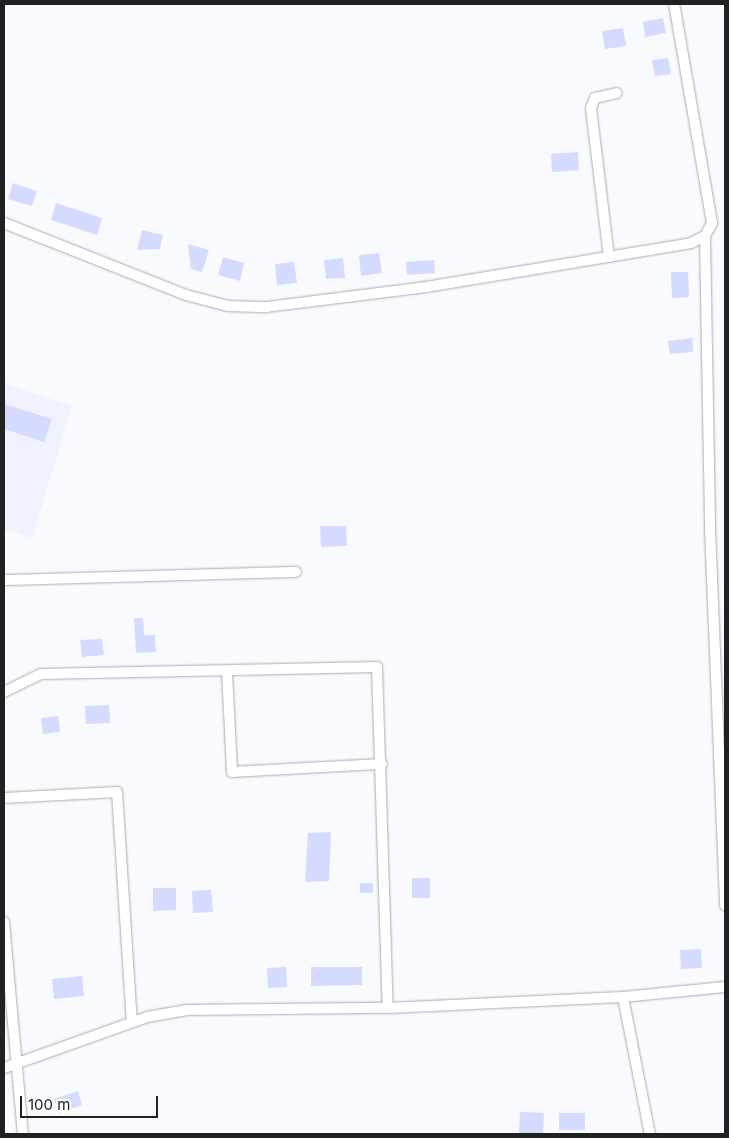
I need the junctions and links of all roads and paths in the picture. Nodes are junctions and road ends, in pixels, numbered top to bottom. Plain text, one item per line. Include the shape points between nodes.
1 (674, 4) edge
2 (616, 93) dead end
3 (4, 223) edge
4 (705, 236) junction
5 (609, 258) junction
6 (296, 572) dead end
7 (4, 580) edge
8 (227, 672) junction
9 (4, 692) edge
10 (382, 764) junction
11 (4, 798) edge
12 (725, 906) edge
13 (4, 922) edge
14 (725, 987) edge
15 (623, 997) junction
16 (388, 1008) junction
17 (132, 1022) junction
18 (15, 1064) junction
19 (4, 1068) edge
20 (22, 1134) edge
21 (650, 1134) edge

1 - 4 street via 712,223
2 - 5 street via 595,98 591,108
3 - 5 street via 186,295 228,306 266,307 407,290
4 - 5 street via 667,249
4 - 12 street via 710,528
6 - 7 street
8 - 9 street via 41,674
8 - 10 street via 377,667
8 - 10 street via 232,772
10 - 16 street
11 - 17 street via 117,792
13 - 18 street
14 - 15 street
15 - 16 street
15 - 21 street
16 - 17 street via 185,1010
17 - 18 street
18 - 19 street
18 - 20 street

